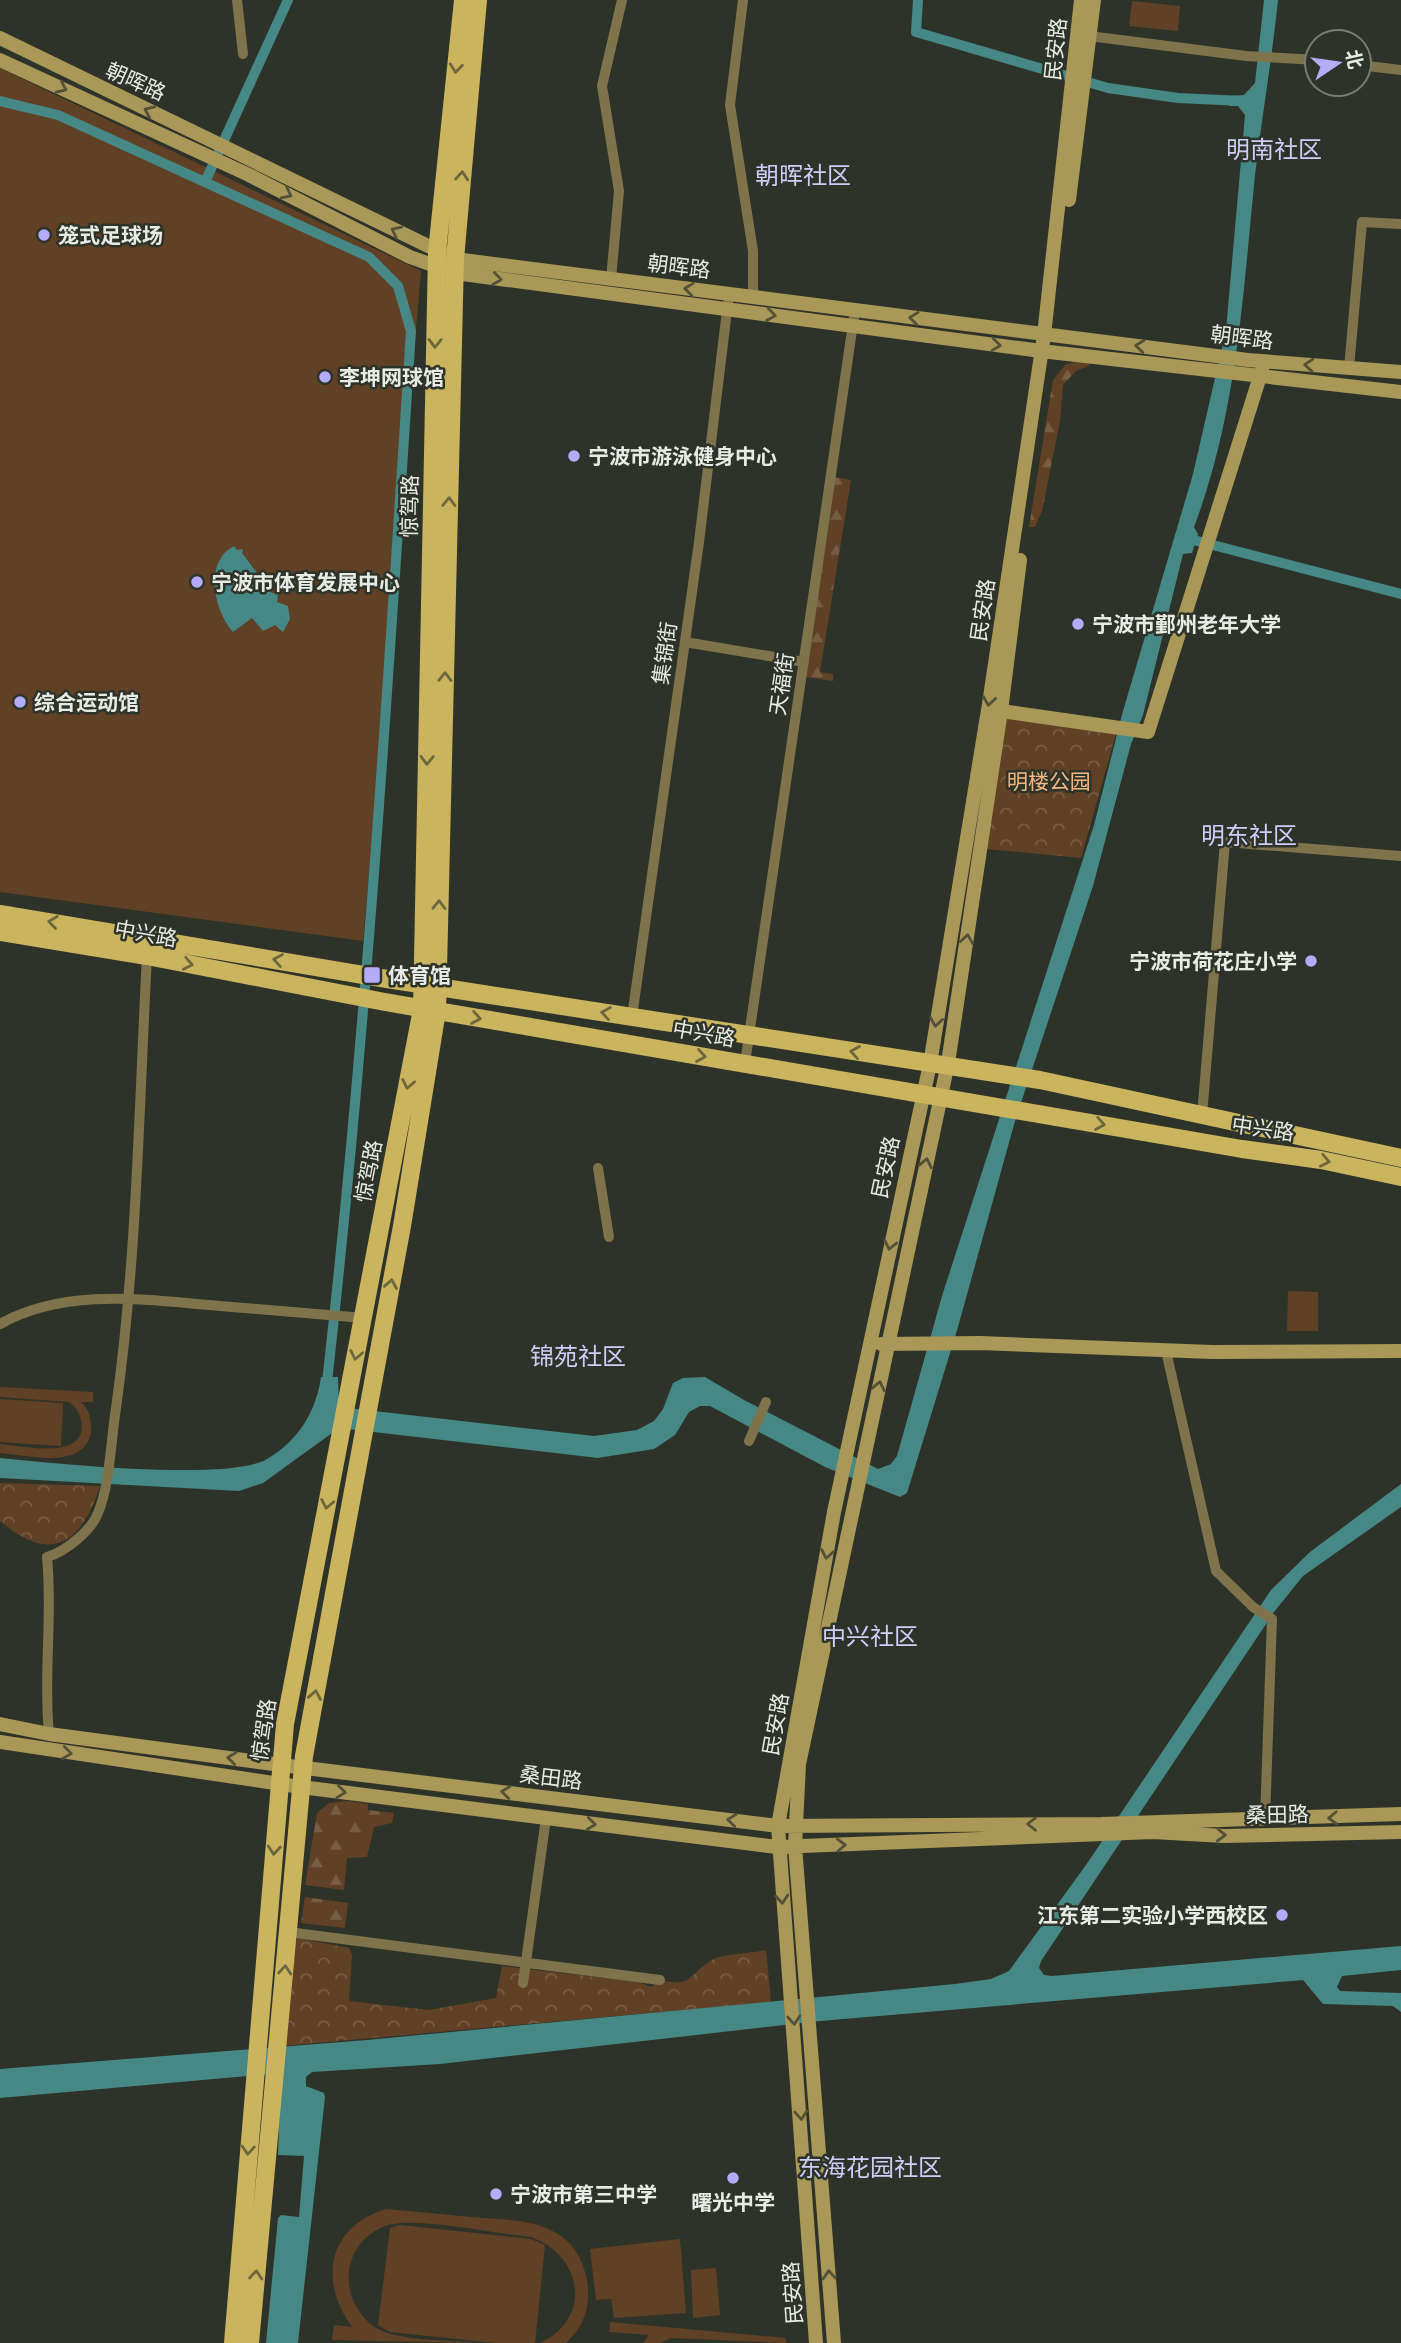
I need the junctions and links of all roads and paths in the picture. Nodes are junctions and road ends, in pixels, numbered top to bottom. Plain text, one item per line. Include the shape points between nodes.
1 (237, 0) edge
2 (463, 0) edge
3 (478, 0) edge
4 (622, 0) edge
5 (743, 0) edge
6 (1081, 0) edge
7 (1094, 0) edge
8 (1089, 36) junction
9 (0, 38) edge
10 (243, 54) dead end
11 (1303, 58) edge
12 (1080, 59) junction
13 (0, 60) edge
14 (1373, 67) edge
15 (1401, 70) edge
16 (1401, 224) edge
17 (437, 259) junction
18 (455, 266) junction
19 (611, 279) junction
20 (729, 294) junction
21 (753, 297) junction
22 (727, 309) junction
23 (855, 310) junction
24 (853, 326) junction
25 (1046, 343) junction
26 (1265, 362) junction
27 (1349, 368) junction
28 (1401, 372) edge
29 (1255, 376) junction
30 (1401, 393) edge
31 (685, 642) junction
32 (804, 662) junction
33 (1001, 711) junction
34 (1401, 856) edge
35 (0, 914) edge
36 (0, 932) edge
37 (146, 956) junction
38 (430, 985) junction
39 (429, 1010) junction
40 (632, 1017) junction
41 (749, 1035) junction
42 (745, 1063) junction
43 (938, 1065) junction
44 (922, 1094) junction
45 (940, 1097) junction
46 (1202, 1115) junction
47 (1401, 1158) edge
48 (598, 1168) dead end
49 (1401, 1178) edge
50 (609, 1237) dead end
51 (129, 1299) junction
52 (359, 1318) junction
53 (0, 1324) edge
54 (870, 1344) junction
55 (888, 1344) junction
56 (1166, 1350) junction
57 (1401, 1351) edge
58 (766, 1402) dead end
59 (749, 1441) dead end
60 (0, 1724) edge
61 (49, 1734) junction
62 (0, 1742) edge
63 (303, 1767) junction
64 (280, 1774) junction
65 (302, 1787) junction
66 (1401, 1814) edge
67 (546, 1818) junction
68 (1265, 1820) junction
69 (796, 1825) junction
70 (778, 1826) junction
71 (1153, 1827) junction
72 (1099, 1830) junction
73 (1401, 1832) edge
74 (795, 1846) junction
75 (777, 1847) junction
76 (288, 1932) junction
77 (526, 1963) junction
78 (660, 1980) dead end
79 (523, 1983) dead end
80 (799, 1993) junction
81 (803, 2046) junction
82 (233, 2343) edge
83 (250, 2343) edge
84 (816, 2343) edge
85 (834, 2343) edge

1 - 10 street
2 -> 17 main road, 惊驾路
18 -> 3 main road, 惊驾路
4 - 19 street via 602,86 619,191
5 - 21 street via 730,105 753,251
6 - 12 main road, 民安路
7 - 8 main road, 民安路
8 - 11 street
8 - 12 main road, 民安路
17 -> 9 main road, 朝晖路 via 232,149
12 - 25 main road, 民安路
13 -> 17 main road, 朝晖路 via 204,153 410,257
14 - 15 street
16 - 27 street via 1362,222
17 - 18 main road, 朝晖路
17 -> 38 main road, 惊驾路
18 - 19 main road, 朝晖路
18 -> 22 main road, 朝晖路
38 -> 18 main road, 惊驾路
20 -> 19 main road, 朝晖路
20 - 21 main road, 朝晖路
20 - 22 street, 集锦街
21 - 23 main road, 朝晖路
22 -> 24 main road, 朝晖路
22 - 31 street, 集锦街
23 - 24 street, 天福街
25 -> 23 main road, 朝晖路
24 -> 25 main road, 朝晖路
24 - 32 street, 天福街
26 -> 25 main road, 朝晖路
25 - 29 main road, 朝晖路
25 - 33 main road, 民安路
25 -> 43 main road, 民安路
27 -> 26 main road, 朝晖路
26 - 29 main road
27 - 28 main road, 朝晖路
29 - 30 main road, 朝晖路
29 - 33 main road via 1146,732
31 - 32 street
31 - 40 street, 集锦街
32 - 41 street, 天福街
43 -> 33 main road, 民安路
34 - 46 street via 1225,842
38 -> 35 main road, 中兴路
36 - 37 main road, 中兴路
37 -> 39 main road, 中兴路
37 - 51 street
38 - 39 main road, 惊驾路
40 -> 38 main road, 中兴路
39 -> 42 main road, 中兴路
39 -> 52 main road, 惊驾路
63 -> 39 main road, 惊驾路 via 370,1400
40 - 41 main road, 中兴路
41 - 42 street, 天福街
43 -> 41 main road, 中兴路
42 - 44 main road, 中兴路
43 - 44 main road, 民安路
43 - 45 main road, 民安路
43 - 46 main road, 中兴路 via 1040,1080
44 - 45 main road, 中兴路
44 -> 54 main road, 民安路
45 -> 49 main road, 中兴路 via 1321,1160
55 -> 45 main road, 民安路
46 - 47 main road, 中兴路
48 - 50 street
51 - 52 street
51 - 53 street via 79,1300 24,1311
51 - 61 street via 98,1514 57,1554 47,1557
52 -> 64 main road, 惊驾路 via 349,1396 285,1724
54 - 55 main road
54 -> 70 main road, 民安路
55 - 56 main road
69 -> 55 main road, 民安路 via 799,1764
56 - 57 main road
56 - 68 street via 1216,1571 1272,1619
58 - 59 street
60 - 61 main road, 桑田路
64 -> 61 main road, 桑田路
62 -> 64 main road, 桑田路
63 - 64 main road, 桑田路
63 - 65 main road, 惊驾路
70 -> 63 main road, 桑田路
64 - 65 main road, 桑田路
64 -> 82 main road, 惊驾路
65 -> 67 main road, 桑田路
65 - 76 main road, 惊驾路
66 -> 68 main road, 桑田路
67 -> 75 main road, 桑田路
67 - 77 street
68 - 71 main road, 桑田路
69 - 70 main road, 桑田路
72 -> 69 main road, 桑田路
69 - 74 main road, 民安路
70 - 75 main road, 民安路
71 - 72 main road
71 -> 73 main road, 桑田路 via 1224,1836
74 -> 72 main road, 桑田路
74 - 75 main road, 桑田路
74 - 80 main road, 民安路
75 -> 80 main road, 民安路
76 - 77 street
83 -> 76 main road, 惊驾路
77 - 78 street
77 - 79 street
80 - 81 main road, 民安路
81 -> 84 main road, 民安路
85 -> 81 main road, 民安路

